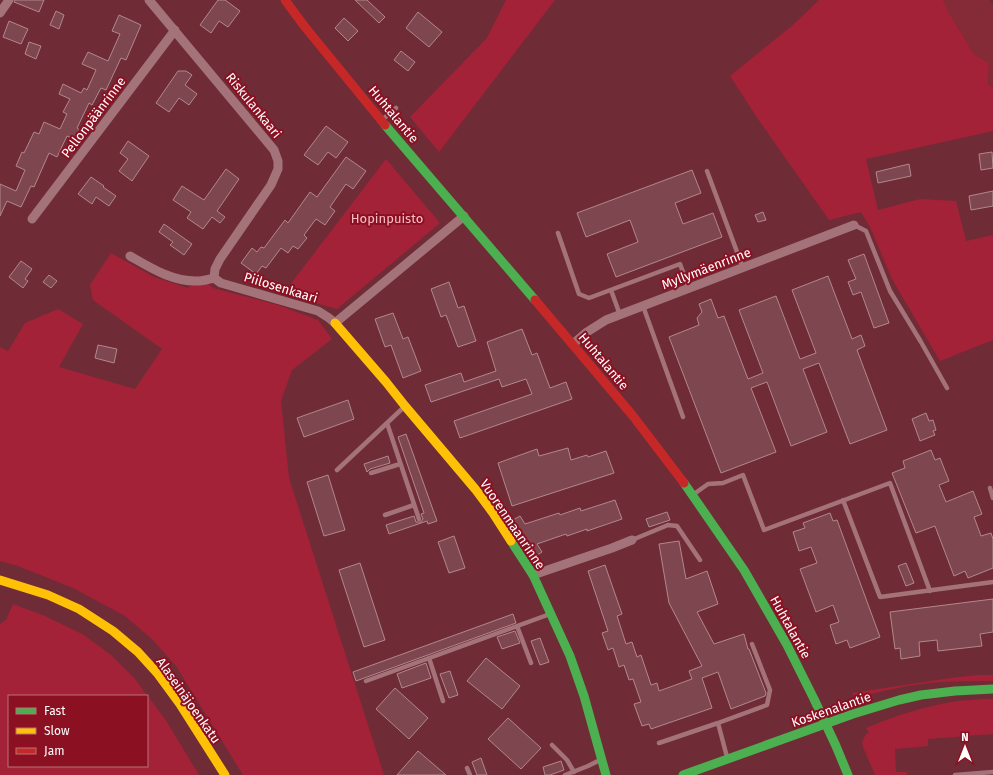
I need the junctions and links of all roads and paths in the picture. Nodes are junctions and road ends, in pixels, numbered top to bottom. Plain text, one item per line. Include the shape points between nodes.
1 (9, 0) edge
2 (149, 0) edge
3 (285, 0) edge
4 (0, 13) edge
5 (175, 30) junction
6 (396, 108) dead end
7 (382, 120) junction
8 (708, 171) dead end
9 (464, 216) junction
10 (32, 219) dead end
11 (854, 226) joint
12 (558, 233) dead end
13 (130, 256) dead end
14 (743, 268) junction
15 (214, 278) junction
16 (689, 288) junction
17 (611, 290) junction
18 (643, 306) junction
19 (620, 315) junction
20 (335, 323) junction
21 (573, 344) junction
22 (947, 388) dead end
23 (405, 406) junction
24 (683, 417) dead end
25 (387, 423) junction
26 (400, 464) junction
27 (338, 470) dead end
28 (371, 473) dead end
29 (990, 488) dead end
30 (693, 495) junction
31 (993, 498) edge
32 (843, 500) junction
33 (414, 505) junction
34 (385, 514) dead end
35 (419, 519) dead end
36 (632, 540) joint
37 (700, 560) dead end
38 (533, 575) junction
39 (0, 580) edge
40 (993, 582) edge
41 (930, 591) junction
42 (551, 613) junction
43 (517, 626) junction
44 (752, 644) dead end
45 (429, 658) junction
46 (531, 663) dead end
47 (366, 681) dead end
48 (993, 689) edge
49 (443, 701) dead end
50 (718, 723) junction
51 (825, 724) junction
52 (659, 743) dead end
53 (552, 745) dead end
54 (602, 759) junction
55 (728, 759) junction
56 (467, 768) dead end
57 (574, 772) junction
58 (993, 772) edge
59 (225, 775) edge
60 (470, 775) edge
61 (565, 775) edge
62 (606, 775) edge
63 (683, 775) edge
64 (848, 775) edge
65 (955, 775) edge

1 - 4 street
2 - 5 street, Riskulankaari
3 - 7 main road, Huhtalantie
5 - 10 street, Pellonpäänrinne
5 - 15 street, Riskulankaari via 274,150 278,161 278,169 271,185 220,259 215,268
6 - 7 lane
7 - 9 main road, Huhtalantie
8 - 14 lane
9 - 20 street
9 - 21 main road, Huhtalantie
11 - 14 street, Myllymäenrinne
11 - 22 lane via 866,231 890,291
12 - 17 lane via 579,294 589,298
13 - 15 street via 179,279 199,281
14 - 16 street, Myllymäenrinne
15 - 20 street, Piilosenkaari via 222,283 318,311
16 - 17 lane via 680,264
16 - 18 street, Myllymäenrinne
17 - 19 lane
18 - 19 street, Myllymäenrinne
18 - 24 lane
19 - 21 street, Myllymäenrinne via 593,328
20 - 23 main road, Vuorenmaanrinne
21 - 30 main road, Huhtalantie via 657,446
23 - 25 lane
23 - 38 main road, Vuorenmaanrinne via 493,513
25 - 26 lane
25 - 27 lane
26 - 28 lane
26 - 33 lane
29 - 31 lane
30 - 32 lane via 708,484 723,483 743,475 764,530
30 - 51 main road, Huhtalantie via 748,577 787,645
32 - 41 lane via 880,597
32 - 41 lane via 890,483
33 - 34 lane
33 - 35 lane
36 - 37 lane via 668,525 677,526
36 - 38 street
38 - 42 main road, Vuorenmaanrinne
39 - 59 main road, Alaseinäjoenkatu via 48,595 79,609 113,631 138,652 180,704
40 - 41 lane
42 - 43 lane
42 - 54 main road, Vuorenmaanrinne via 584,696
43 - 45 lane
43 - 46 lane
44 - 50 lane via 770,690 767,705
45 - 47 lane
45 - 49 lane
48 - 51 main road, Koskenalantie via 921,695
50 - 52 lane
50 - 55 lane
51 - 55 main road, Koskenalantie
51 - 64 main road, Huhtalantie
53 - 57 lane via 567,760
54 - 57 lane
54 - 62 main road, Vuorenmaanrinne
55 - 63 main road, Koskenalantie
56 - 60 lane
57 - 61 lane
58 - 65 lane

